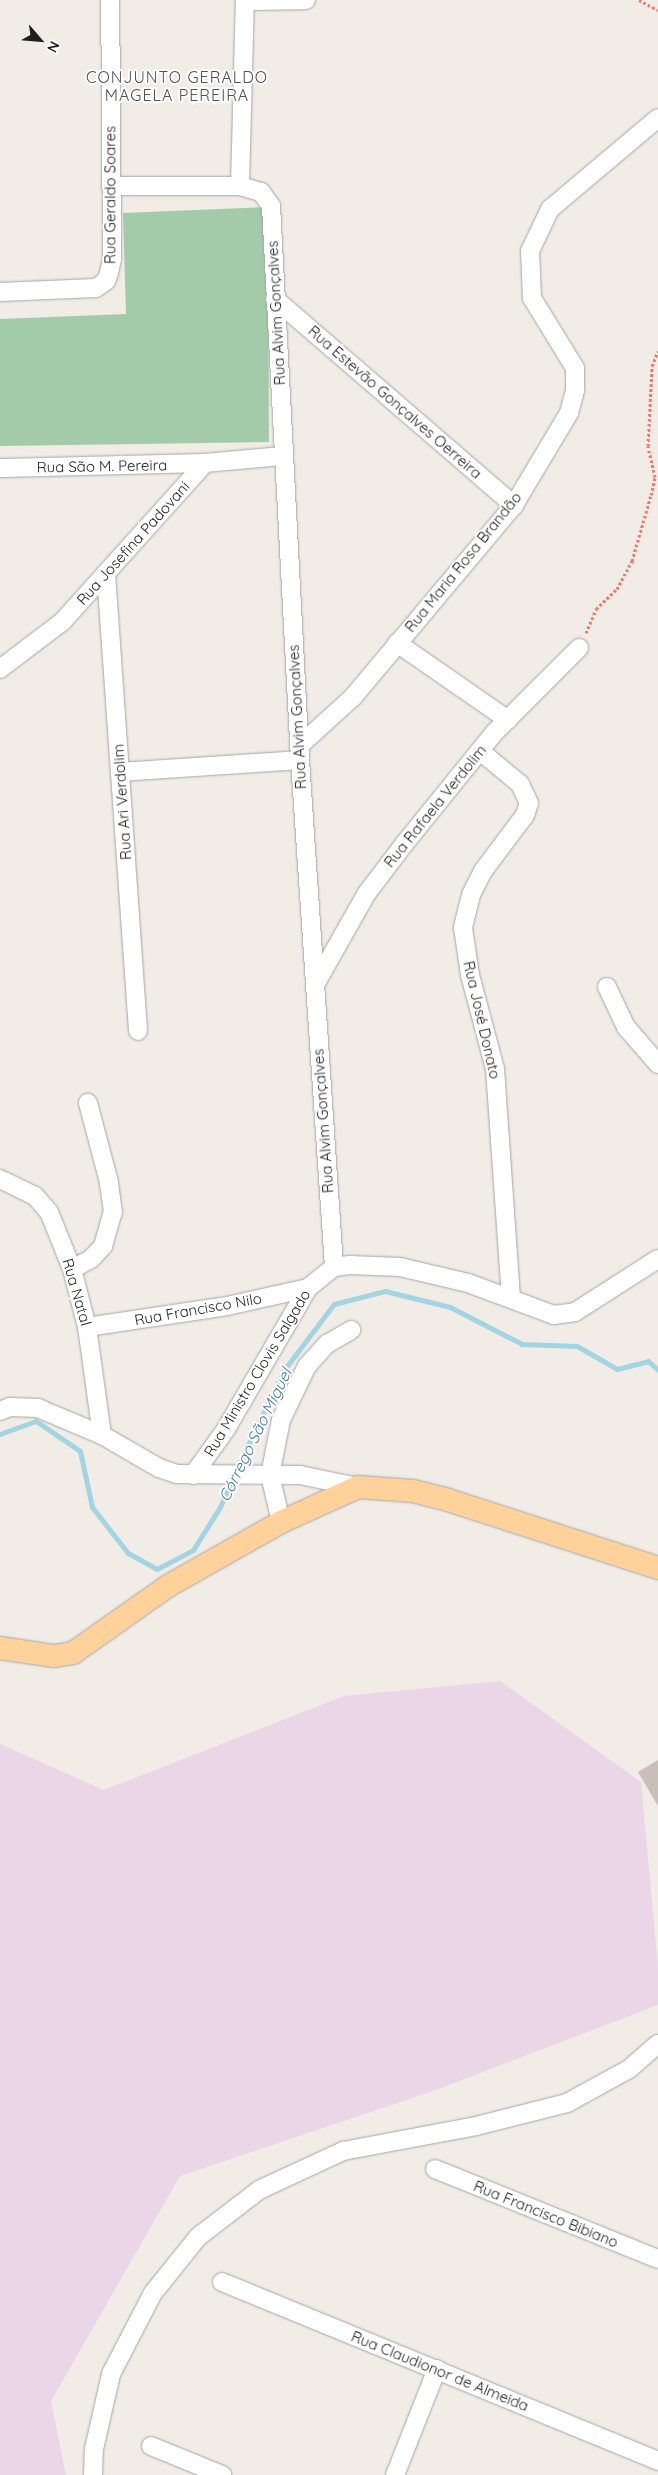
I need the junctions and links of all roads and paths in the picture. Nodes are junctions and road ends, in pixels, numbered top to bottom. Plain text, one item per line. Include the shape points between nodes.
1 (110, 0) edge
2 (245, 0) edge
3 (306, 0) edge
4 (639, 0) edge
5 (658, 10) edge
6 (658, 118) edge
7 (111, 186) junction
8 (240, 186) junction
9 (0, 292) edge
10 (275, 299) junction
11 (658, 351) edge
12 (282, 456) junction
13 (205, 463) junction
14 (0, 468) edge
15 (514, 505) junction
16 (106, 573) junction
17 (397, 644) junction
18 (579, 648) joint
19 (0, 669) edge
20 (508, 720) junction
21 (480, 751) junction
22 (299, 753) junction
23 (121, 772) junction
24 (316, 983) junction
25 (607, 987) dead end
26 (138, 1031) dead end
27 (658, 1064) edge
28 (88, 1102) dead end
29 (0, 1179) edge
30 (658, 1259) edge
31 (334, 1267) junction
32 (72, 1268) junction
33 (308, 1288) junction
34 (510, 1298) junction
35 (87, 1327) junction
36 (351, 1330) dead end
37 (0, 1411) edge
38 (102, 1435) junction
39 (200, 1474) junction
40 (265, 1475) junction
41 (358, 1487) junction
42 (281, 1522) junction
43 (658, 1568) edge
44 (0, 1648) edge
45 (658, 2044) edge
46 (435, 2169) dead end
47 (658, 2259) edge
48 (222, 2282) dead end
49 (436, 2369) junction
50 (151, 2446) dead end
51 (658, 2461) edge
52 (93, 2475) edge
53 (222, 2475) edge
54 (396, 2475) edge

1 - 7 street, Rua Geraldo Soares
2 - 3 street
2 - 8 street
4 - 5 path
6 - 15 street, Rua Maria Rosa Brandão via 550,209 530,251 532,298 575,368 575,390 569,413
7 - 8 street
7 - 9 street, Rua Geraldo Soares via 112,259 106,281 96,288
8 - 10 street, Rua Alvim Gonçalves via 261,192 271,206
10 - 12 street, Rua Alvim Gonçalves
10 - 15 street, Rua Estevão Gonçalves Oerreira
11 - 18 path via 652,366 648,446 655,477 632,560 618,589 596,609
12 - 13 street
12 - 22 street, Rua Alvim Gonçalves
13 - 14 street, Rua São M. Pereira
13 - 16 street, Rua Josefina Padovani
15 - 17 street, Rua Maria Rosa Brandão
16 - 19 street, Rua Josefina Padovani via 62,622
16 - 23 street, Rua Ari Verdolim
17 - 20 street
17 - 22 street, Rua Maria Rosa Brandão via 353,697
18 - 20 street, Rua Rafaela Verdolim
20 - 21 street, Rua Rafaela Verdolim
21 - 24 street, Rua Rafaela Verdolim via 367,892
21 - 34 street, Rua José Donato via 520,784 529,802 525,815 483,872 471,895 464,928 470,975 495,1069
22 - 23 street
22 - 24 street, Rua Alvim Gonçalves
23 - 26 street, Rua Ari Verdolim
24 - 31 street, Rua Alvim Gonçalves via 321,1106
25 - 27 street via 626,1027
28 - 32 street via 109,1182 113,1212 103,1246 91,1259
29 - 32 street, Rua Natal via 35,1196 48,1212
30 - 34 street via 575,1312 554,1315
31 - 33 street, Rua Ministro Clovis Salgado
31 - 34 street via 400,1268 468,1283
32 - 35 street, Rua Natal
33 - 35 street, Rua Francisco Nilo via 227,1306
33 - 39 street, Rua Ministro Clovis Salgado
35 - 38 street, Rua Natal
36 - 40 street via 327,1344 294,1387
37 - 38 street via 10,1407 38,1408
38 - 39 street via 159,1468
39 - 40 street
40 - 41 street via 314,1477
40 - 42 street
41 - 42 main road
41 - 43 main road via 413,1491 448,1500
42 - 44 main road via 168,1586 73,1653 54,1656
45 - 52 street via 629,2069 567,2103 476,2126 343,2151 259,2190 198,2237 153,2293 111,2374 94,2449
46 - 47 street, Rua Francisco Bibiano
48 - 49 street, Rua Claudionor de Almeida
49 - 51 street, Rua Claudionor de Almeida
49 - 54 street
50 - 53 street

